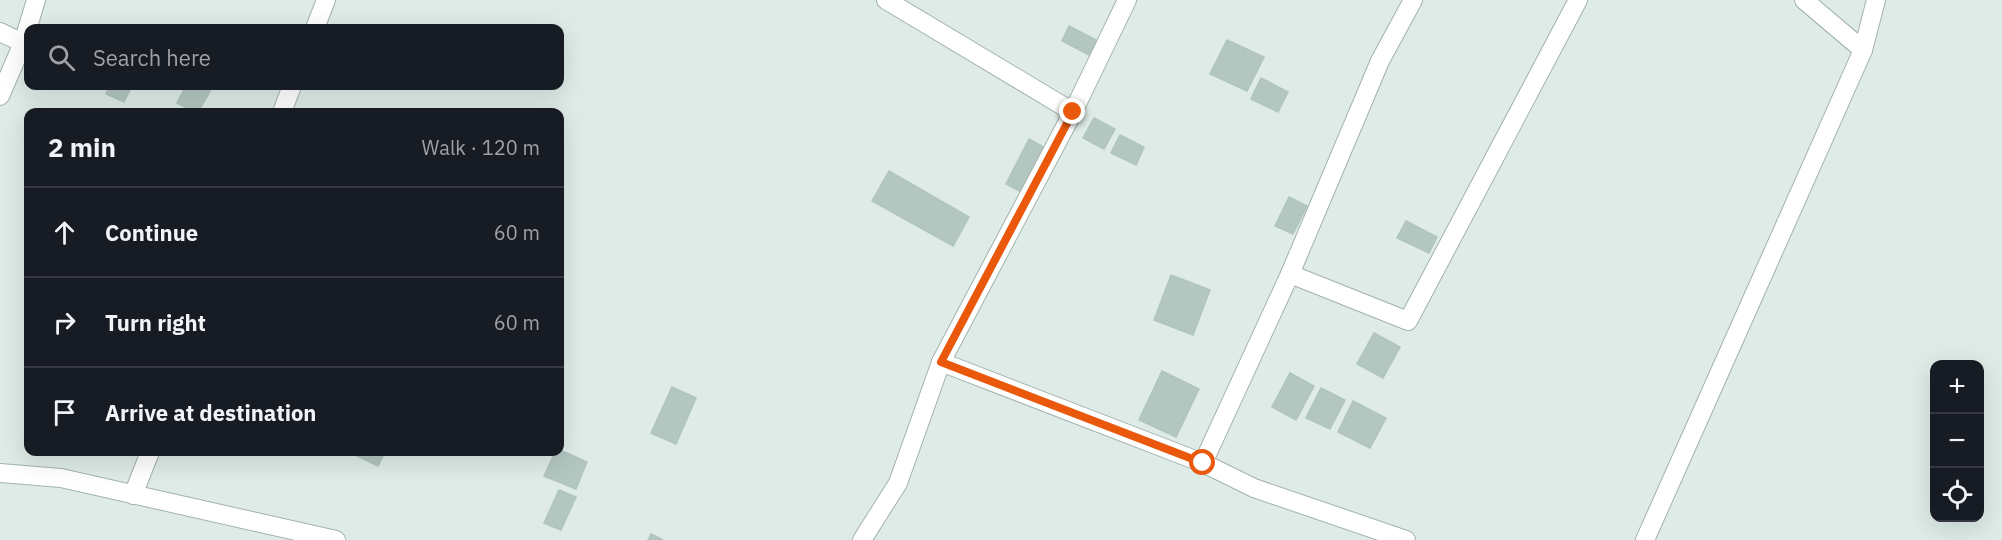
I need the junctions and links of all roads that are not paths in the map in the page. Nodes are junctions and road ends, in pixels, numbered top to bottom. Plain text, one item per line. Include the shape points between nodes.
1 (36, 0) edge
2 (326, 0) edge
3 (886, 0) edge
4 (1126, 0) edge
5 (1413, 0) edge
6 (1578, 0) edge
7 (1804, 0) edge
8 (1876, 0) edge
9 (29, 24) edge
10 (317, 24) edge
11 (0, 33) edge
12 (24, 40) edge
13 (23, 43) junction
14 (1863, 50) junction
15 (290, 90) edge
16 (0, 96) edge
17 (284, 108) edge
18 (1073, 112) junction
19 (1290, 274) junction
20 (941, 362) junction
21 (148, 456) edge
22 (1203, 463) junction
23 (0, 473) edge
24 (133, 495) junction
25 (336, 540) edge
26 (862, 540) edge
27 (1406, 540) edge
28 (1645, 540) edge

1 - 9 street
2 - 10 street
3 - 18 street
4 - 18 street
5 - 19 street via 1380,60
6 - 19 street via 1408,321
7 - 14 street
8 - 14 street
11 - 13 street
12 - 13 street
13 - 16 street
14 - 28 street
15 - 17 street
18 - 20 street
19 - 22 street
20 - 22 street
20 - 26 street via 898,483
21 - 24 street
22 - 27 street via 1254,488
23 - 24 street via 61,478
24 - 25 street

